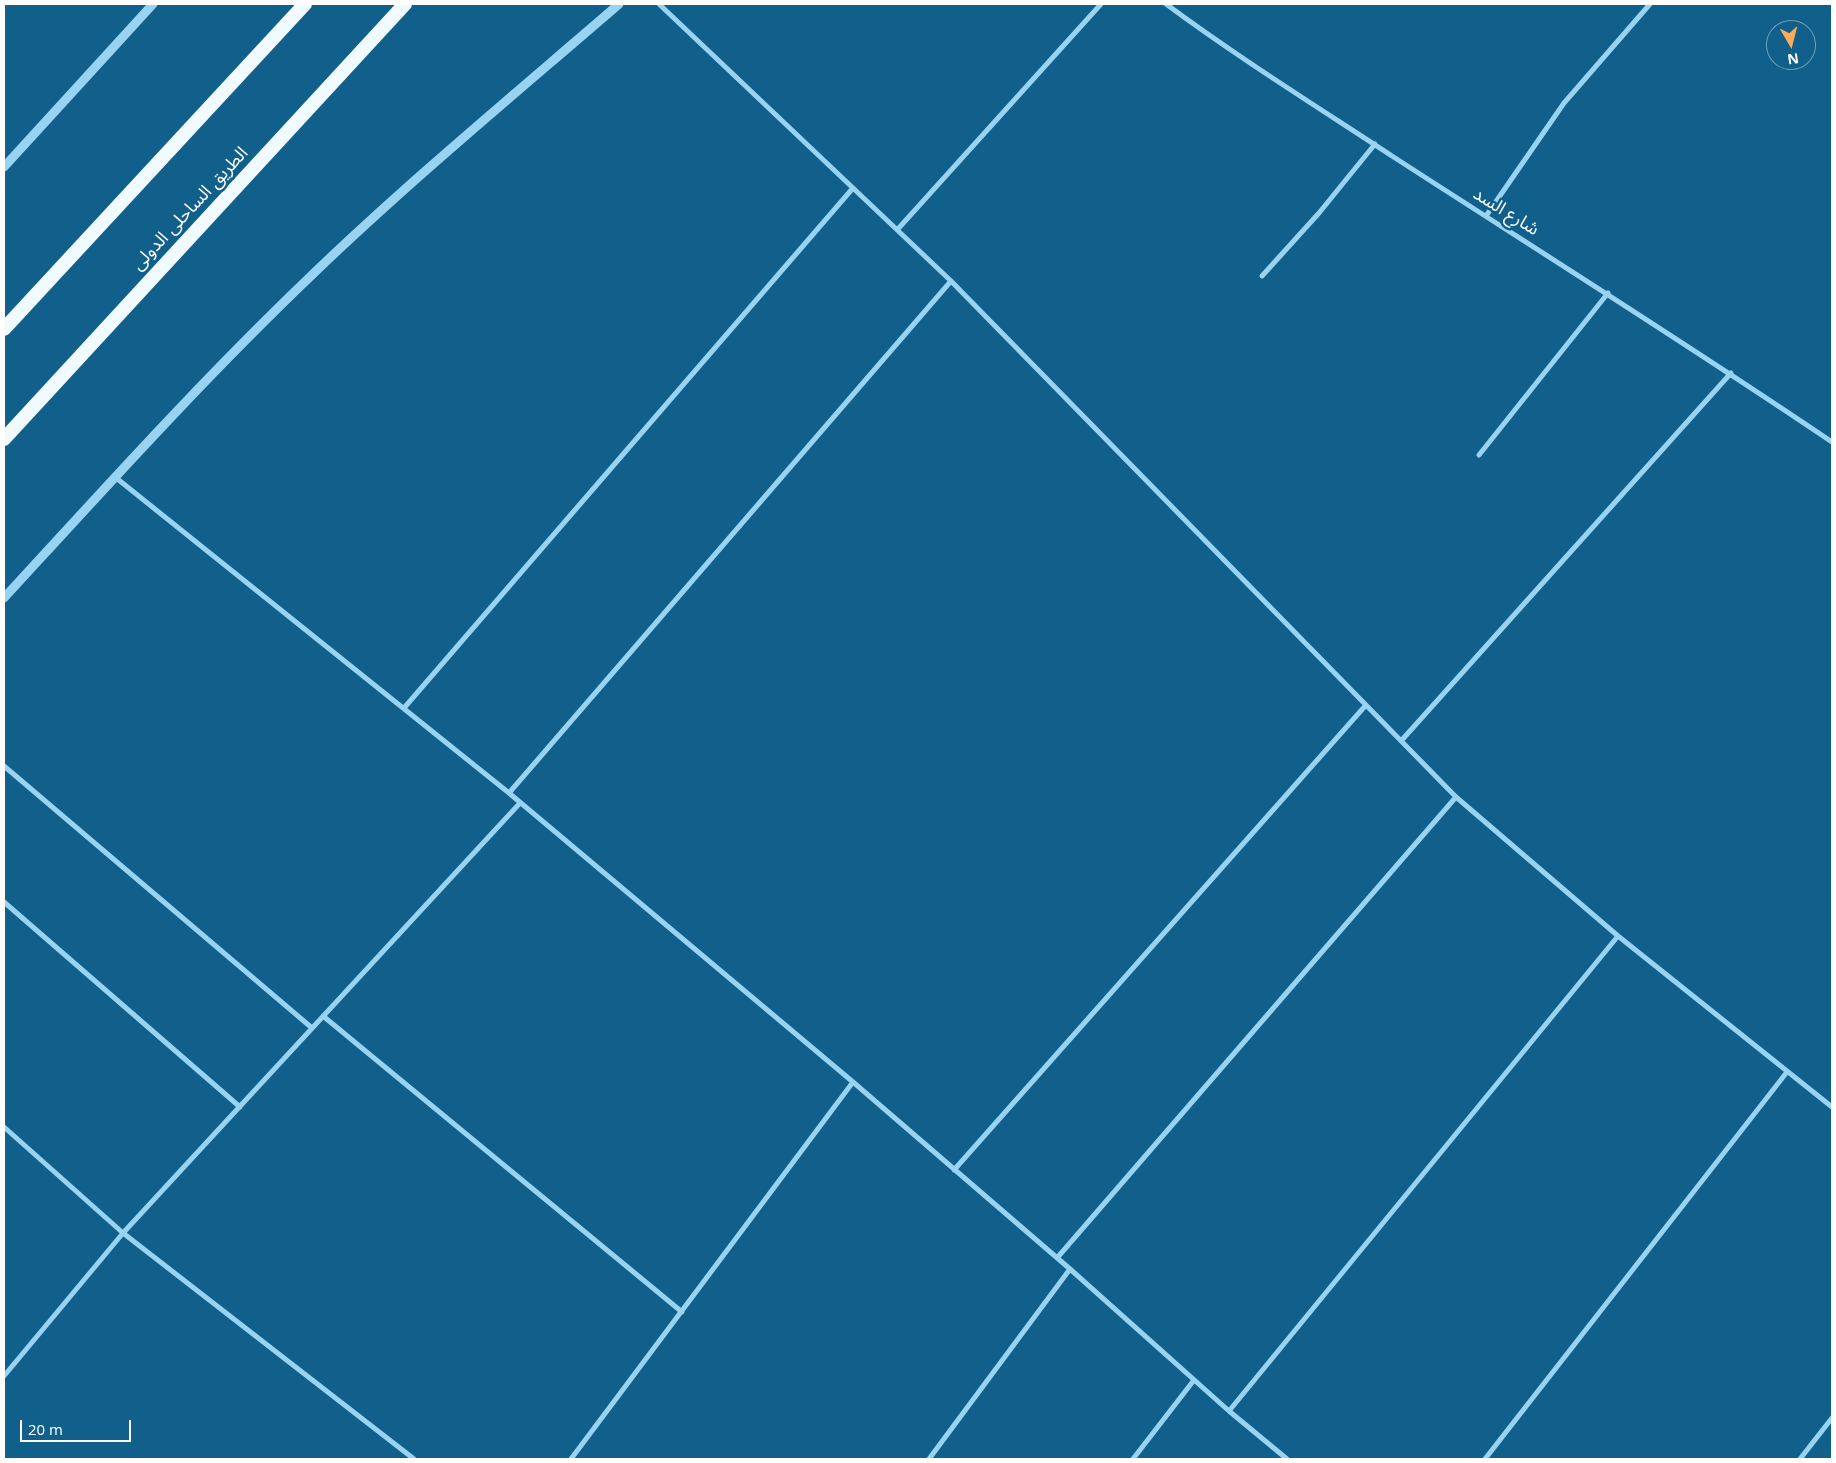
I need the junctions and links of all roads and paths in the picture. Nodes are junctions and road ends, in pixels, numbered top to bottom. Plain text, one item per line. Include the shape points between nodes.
1 (153, 4) edge
2 (305, 4) edge
3 (405, 4) edge
4 (619, 4) edge
5 (659, 4) edge
6 (1101, 4) edge
7 (1166, 4) edge
8 (1650, 4) edge
9 (1375, 144) junction
10 (4, 167) edge
11 (853, 188) junction
12 (1486, 216) junction
13 (898, 230) junction
14 (1262, 276) dead end
15 (951, 281) junction
16 (1608, 293) junction
17 (4, 329) edge
18 (1731, 373) junction
19 (4, 439) edge
20 (1832, 442) edge
21 (1479, 455) dead end
22 (114, 477) junction
23 (4, 598) edge
24 (1366, 705) junction
25 (404, 708) junction
26 (1401, 741) junction
27 (4, 766) edge
28 (509, 794) junction
29 (1456, 797) junction
30 (520, 803) junction
31 (4, 902) edge
32 (1618, 936) junction
33 (323, 1016) junction
34 (312, 1028) junction
35 (1787, 1072) junction
36 (853, 1082) junction
37 (240, 1107) junction
38 (1832, 1107) edge
39 (4, 1127) edge
40 (954, 1170) junction
41 (123, 1233) junction
42 (1057, 1258) junction
43 (1070, 1269) junction
44 (682, 1312) junction
45 (4, 1376) edge
46 (1194, 1380) junction
47 (1229, 1411) junction
48 (1832, 1418) edge
49 (414, 1459) edge
50 (571, 1459) edge
51 (929, 1459) edge
52 (1133, 1459) edge
53 (1287, 1459) edge
54 (1485, 1459) edge
55 (1800, 1459) edge

1 - 10 street
2 - 17 highway
3 - 19 highway, الطريق الساحلى الدولى
4 - 22 street via 411,182 318,269
5 - 11 street
6 - 13 street
7 - 9 street, شارع السد via 1241,58
8 - 12 street via 1564,103
9 - 12 street, شارع السد
9 - 14 street
11 - 13 street
11 - 25 street
12 - 16 street, شارع السد
13 - 15 street
15 - 24 street
15 - 28 street
16 - 18 street, شارع السد
16 - 21 street
18 - 20 street, شارع السد
18 - 26 street
22 - 23 street
22 - 25 street
24 - 26 street
24 - 40 street
25 - 28 street
26 - 29 street
27 - 34 street
28 - 30 street
29 - 32 street
29 - 42 street
30 - 33 street
30 - 36 street
31 - 37 street
32 - 35 street
32 - 47 street
33 - 34 street
33 - 44 street
34 - 37 street
35 - 38 street
35 - 54 street
36 - 40 street
36 - 44 street
37 - 41 street
39 - 41 street
40 - 42 street
41 - 45 street
41 - 49 street
42 - 43 street
43 - 46 street
43 - 51 street
44 - 50 street
46 - 47 street
46 - 52 street
47 - 53 street
48 - 55 street

